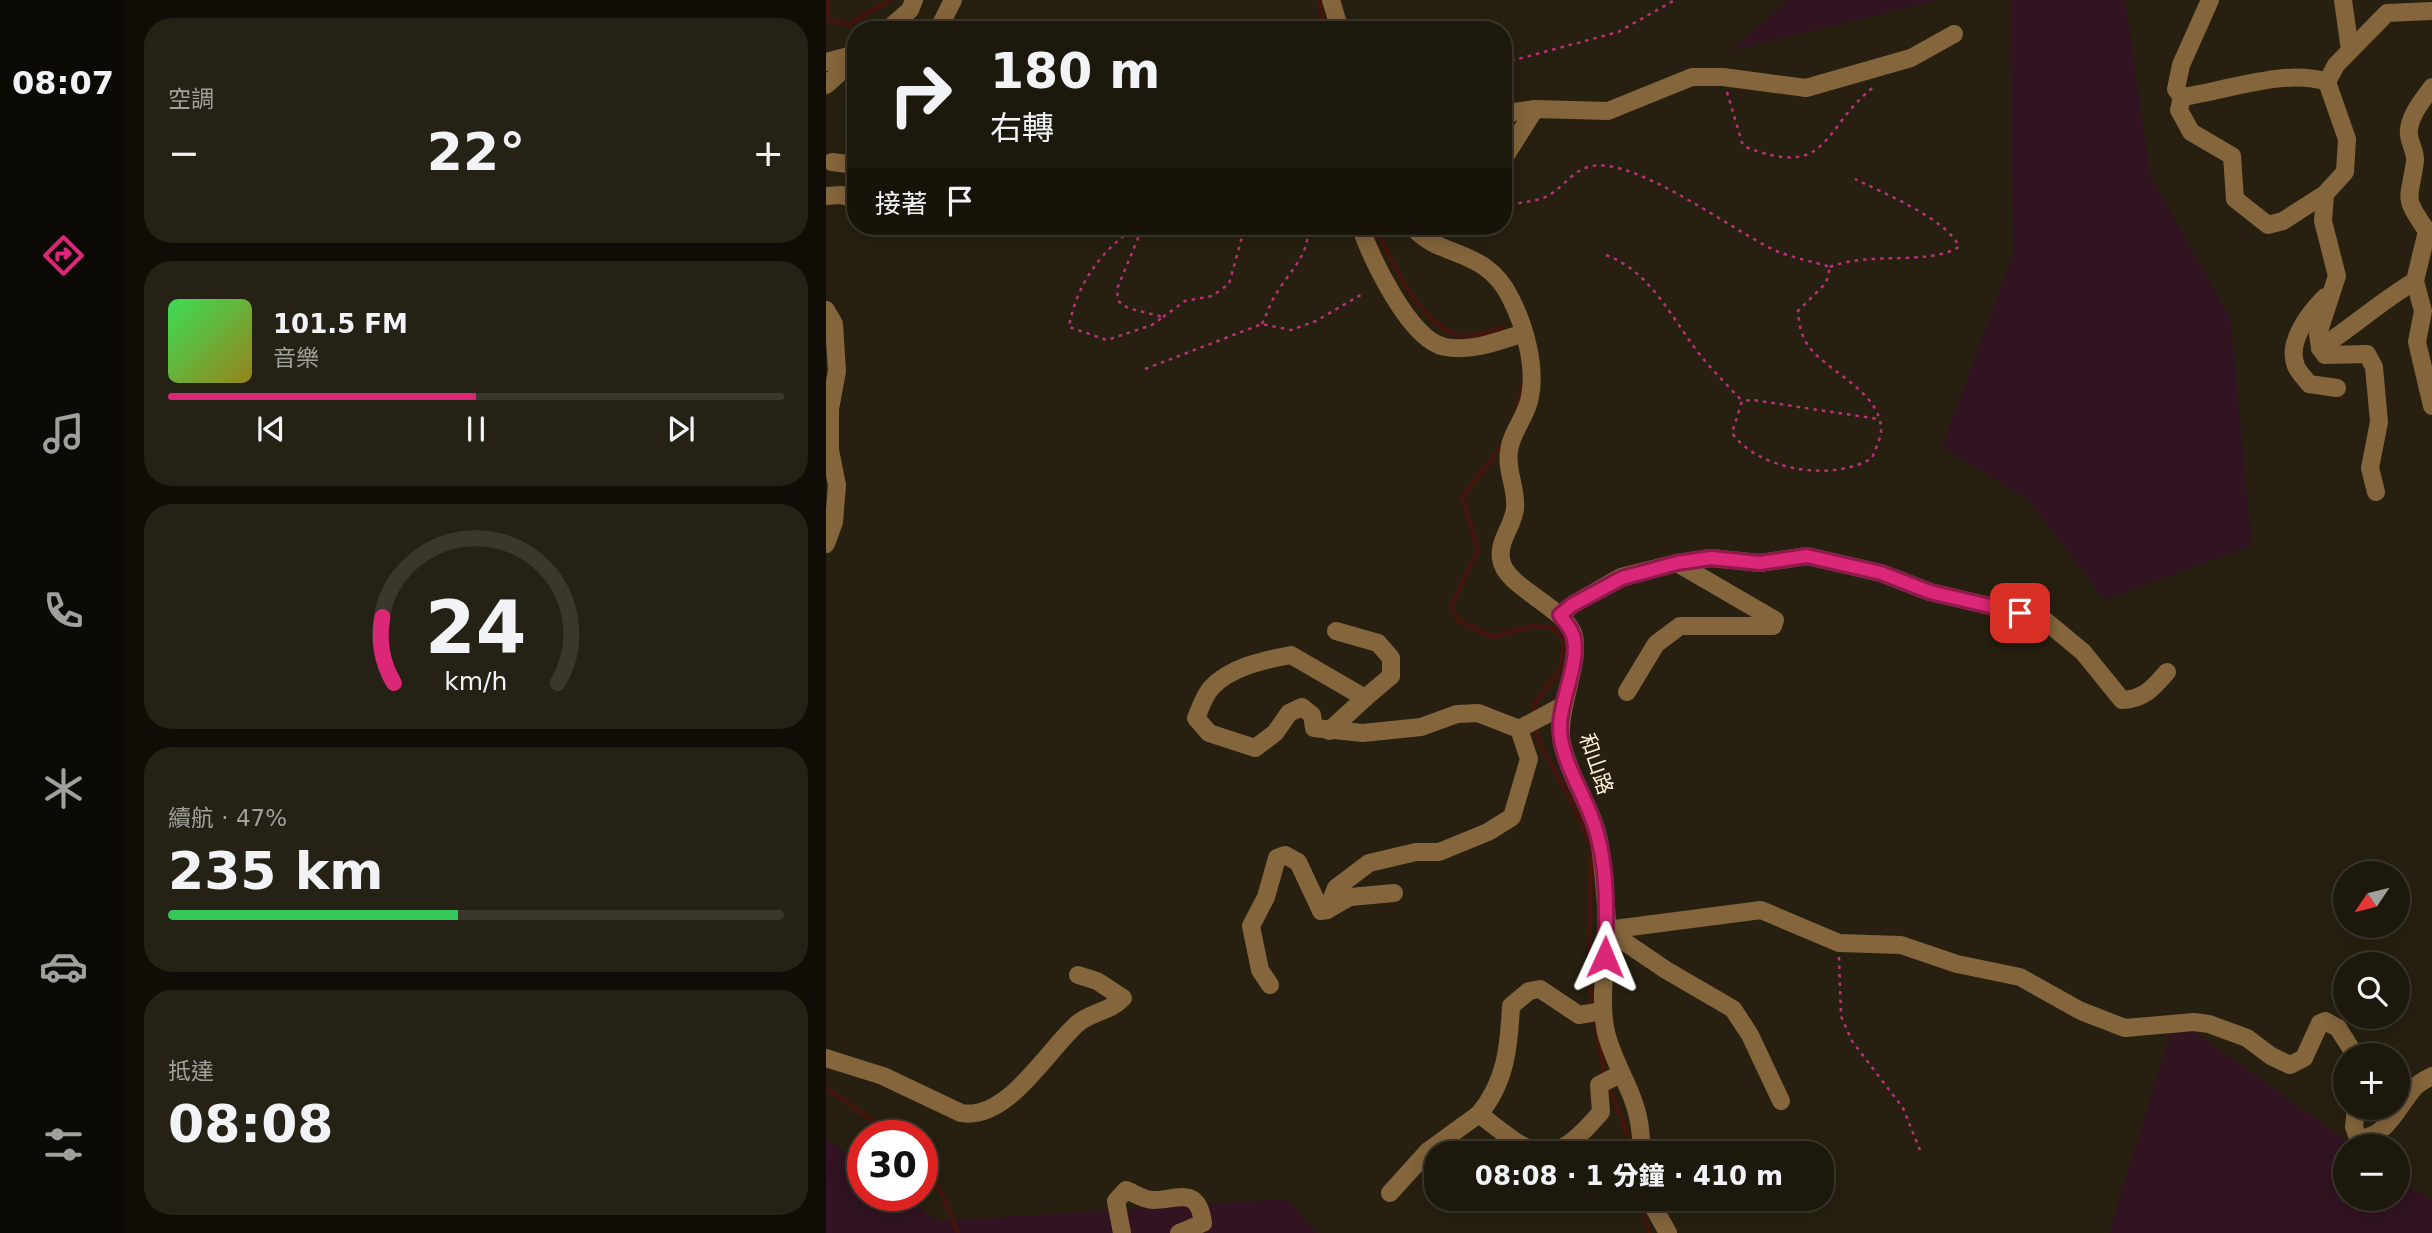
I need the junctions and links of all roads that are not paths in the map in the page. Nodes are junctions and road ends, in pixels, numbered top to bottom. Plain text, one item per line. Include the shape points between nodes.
1 (914, 0) edge
2 (953, 0) edge
3 (1331, 0) edge
4 (2210, 0) edge
5 (2343, 0) edge
6 (2432, 11) edge
7 (897, 21) edge
8 (942, 21) edge
9 (1337, 21) edge
10 (1954, 34) dead end
11 (2350, 50) junction
12 (847, 58) edge
13 (826, 62) edge
14 (847, 65) edge
15 (2328, 82) junction
16 (826, 85) edge
17 (2432, 87) edge
18 (2182, 97) junction
19 (1535, 109) junction
20 (1512, 113) edge
21 (1512, 146) edge
22 (832, 162) dead end
23 (847, 164) edge
24 (2325, 194) junction
25 (826, 197) edge
26 (847, 197) edge
27 (1363, 235) edge
28 (1426, 235) edge
29 (2415, 281) junction
30 (2330, 292) junction
31 (826, 310) edge
32 (1524, 333) junction
33 (2320, 348) junction
34 (2337, 388) dead end
35 (2432, 406) edge
36 (2376, 492) dead end
37 (826, 544) edge
38 (1677, 563) junction
39 (1560, 615) junction
40 (1336, 631) dead end
41 (2167, 672) dead end
42 (1627, 692) dead end
43 (1365, 698) junction
44 (1564, 705) junction
45 (1519, 729) junction
46 (1329, 731) junction
47 (1394, 893) dead end
48 (1327, 910) junction
49 (1607, 930) junction
50 (1078, 975) dead end
51 (1270, 985) dead end
52 (1603, 1011) junction
53 (2347, 1043) edge
54 (826, 1058) edge
55 (1620, 1074) junction
56 (2432, 1076) edge
57 (2410, 1093) edge
58 (1781, 1101) dead end
59 (1479, 1114) junction
60 (2355, 1120) edge
61 (2391, 1120) edge
62 (1641, 1141) edge
63 (1390, 1193) dead end
64 (1656, 1211) edge
65 (1122, 1233) edge
66 (1180, 1233) edge
67 (1668, 1233) edge

1 - 7 street
2 - 8 street
3 - 9 street
4 - 18 street via 2181,65 2176,89
5 - 11 street
6 - 11 street via 2387,13
10 - 19 street via 1910,58 1806,88 1692,77 1608,111
11 - 15 street
12 - 13 street
14 - 16 street
15 - 18 street via 2312,77 2251,82
15 - 24 street via 2347,139 2345,172
17 - 29 street via 2415,111 2408,133 2416,159 2408,205 2427,231
18 - 24 street via 2179,110 2191,132 2232,156 2235,199 2255,217 2268,225 2283,221
19 - 20 street
19 - 21 street
22 - 23 street
24 - 30 street via 2323,221 2337,276
25 - 26 street
27 - 32 street via 1377,271 1399,305 1442,347 1474,348
28 - 32 street, 和山路 via 1477,260 1496,277 1511,298
29 - 33 street
29 - 35 street via 2423,310 2417,342
30 - 33 street via 2318,334
30 - 34 street via 2303,325 2293,352 2296,366 2309,384
31 - 37 street via 834,324 830,450 837,485 834,522
32 - 39 street, 和山路 via 1530,397 1509,447 1507,465 1516,510 1500,557 1525,590
33 - 36 street via 2325,355 2367,354 2374,367 2379,422 2370,468
38 - 39 street via 1622,578
38 - 41 street via 1711,558 1760,563 1807,556 2042,618 2082,652 2122,700 2148,694
38 - 42 street via 1775,620 1773,626 1680,626 1656,644
39 - 44 street, 和山路 via 1573,634 1575,648
40 - 43 street via 1378,643 1391,657 1391,676
43 - 46 street
43 - 46 street via 1291,654 1260,660 1231,673 1210,689 1196,718 1209,733 1255,748 1275,733 1289,713 1302,707 1312,715 1314,728
44 - 45 street
44 - 49 street, 和山路 via 1562,744 1601,849
45 - 46 street via 1478,713 1457,714 1421,727
45 - 48 street via 1529,759 1512,817 1439,852 1416,852 1369,863 1336,888
47 - 48 street via 1350,897
48 - 51 street via 1321,911 1298,862 1285,855 1277,858 1266,897 1251,926 1260,970
49 - 52 street, 和山路
49 - 53 street via 1761,910 1839,943 1901,945 1957,964 2020,977 2081,1011 2125,1028 2209,1024 2247,1038 2290,1065 2304,1058 2325,1021 2338,1028
49 - 58 street via 1733,1009 1751,1035
50 - 54 street via 1123,998 1115,1007 1079,1022 996,1107 974,1115 883,1076
52 - 55 street, 和山路
52 - 59 street via 1579,1015 1540,989 1529,991 1511,1006 1509,1050 1494,1096
55 - 59 street via 1599,1085 1601,1112 1554,1151 1525,1150
55 - 62 street, 和山路 via 1639,1120
56 - 57 street
59 - 63 street via 1428,1151
60 - 61 street via 2358,1138 2363,1139
64 - 67 street
65 - 66 street via 1116,1200 1126,1190 1150,1200 1182,1195 1192,1200 1201,1209 1203,1223

